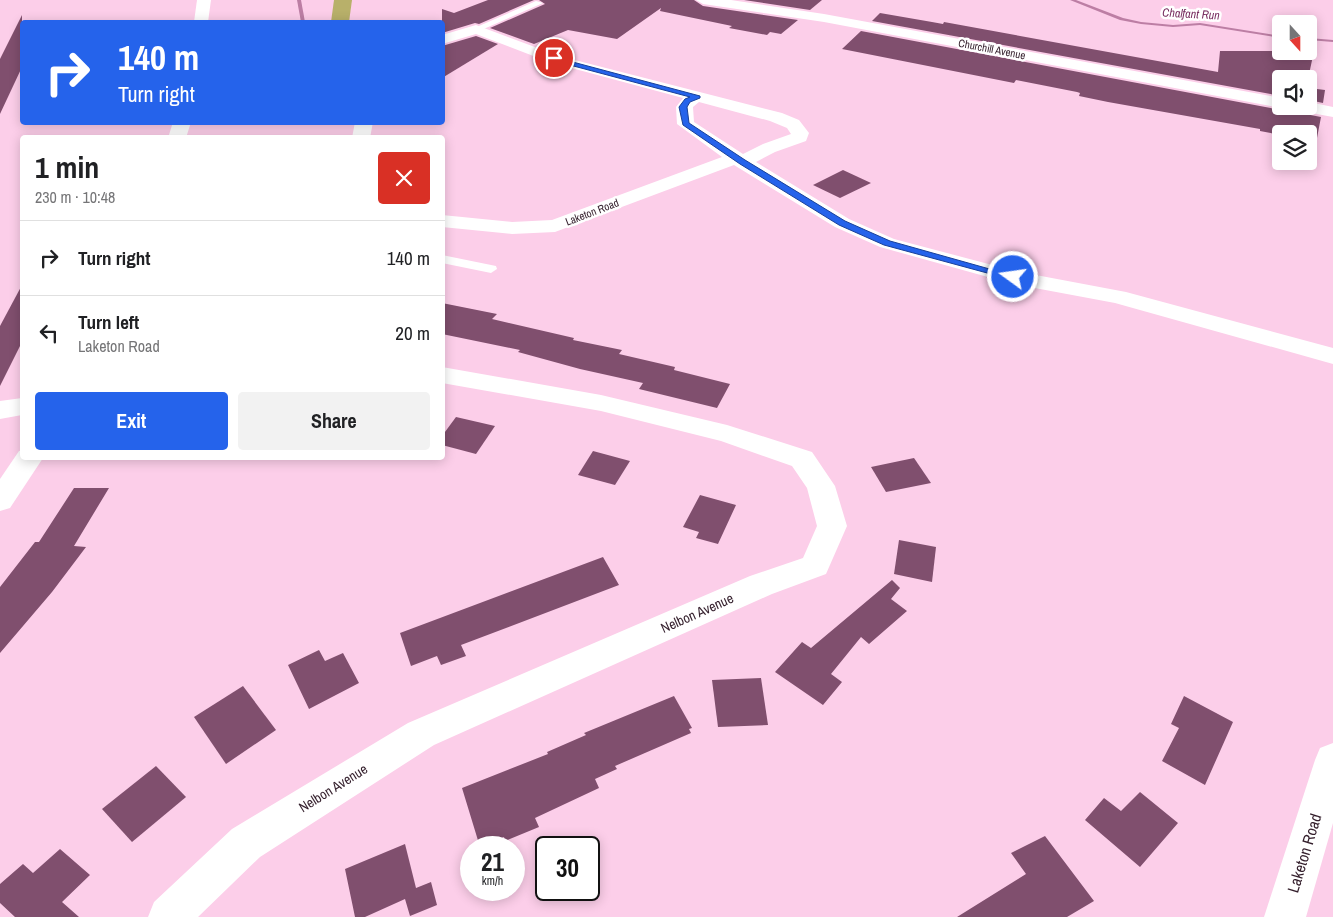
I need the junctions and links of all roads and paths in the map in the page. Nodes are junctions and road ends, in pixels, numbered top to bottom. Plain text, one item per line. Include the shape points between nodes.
1 (204, 0) edge
2 (703, 0) edge
3 (539, 3) dead end
4 (201, 20) edge
5 (476, 29) junction
6 (445, 39) edge
7 (698, 97) junction
8 (1272, 101) edge
9 (1317, 109) edge
10 (1333, 112) edge
11 (739, 160) junction
12 (445, 221) edge
13 (445, 261) edge
14 (491, 269) dead end
15 (1333, 356) edge
16 (445, 376) edge
17 (20, 407) edge
18 (0, 410) edge
19 (28, 460) edge
20 (0, 501) edge
21 (1333, 760) edge
22 (169, 917) edge
23 (1285, 917) edge

1 - 4 street
2 - 8 street, Churchill Avenue via 834,20
3 - 5 lane
5 - 6 street
5 - 7 street via 554,58
7 - 11 street via 687,101 683,107 686,124
7 - 11 street, Laketon Road via 776,117 793,124 800,133 800,137
9 - 10 street
11 - 12 street, Laketon Road via 554,226 528,229
11 - 15 street via 842,223 887,243 1013,277 1118,297
13 - 14 lane
16 - 22 street, Nelbon Avenue via 602,403 727,434 802,459 821,486 832,526 815,566 761,585 421,734 246,843
17 - 18 street
19 - 20 street
21 - 23 street, Laketon Road

